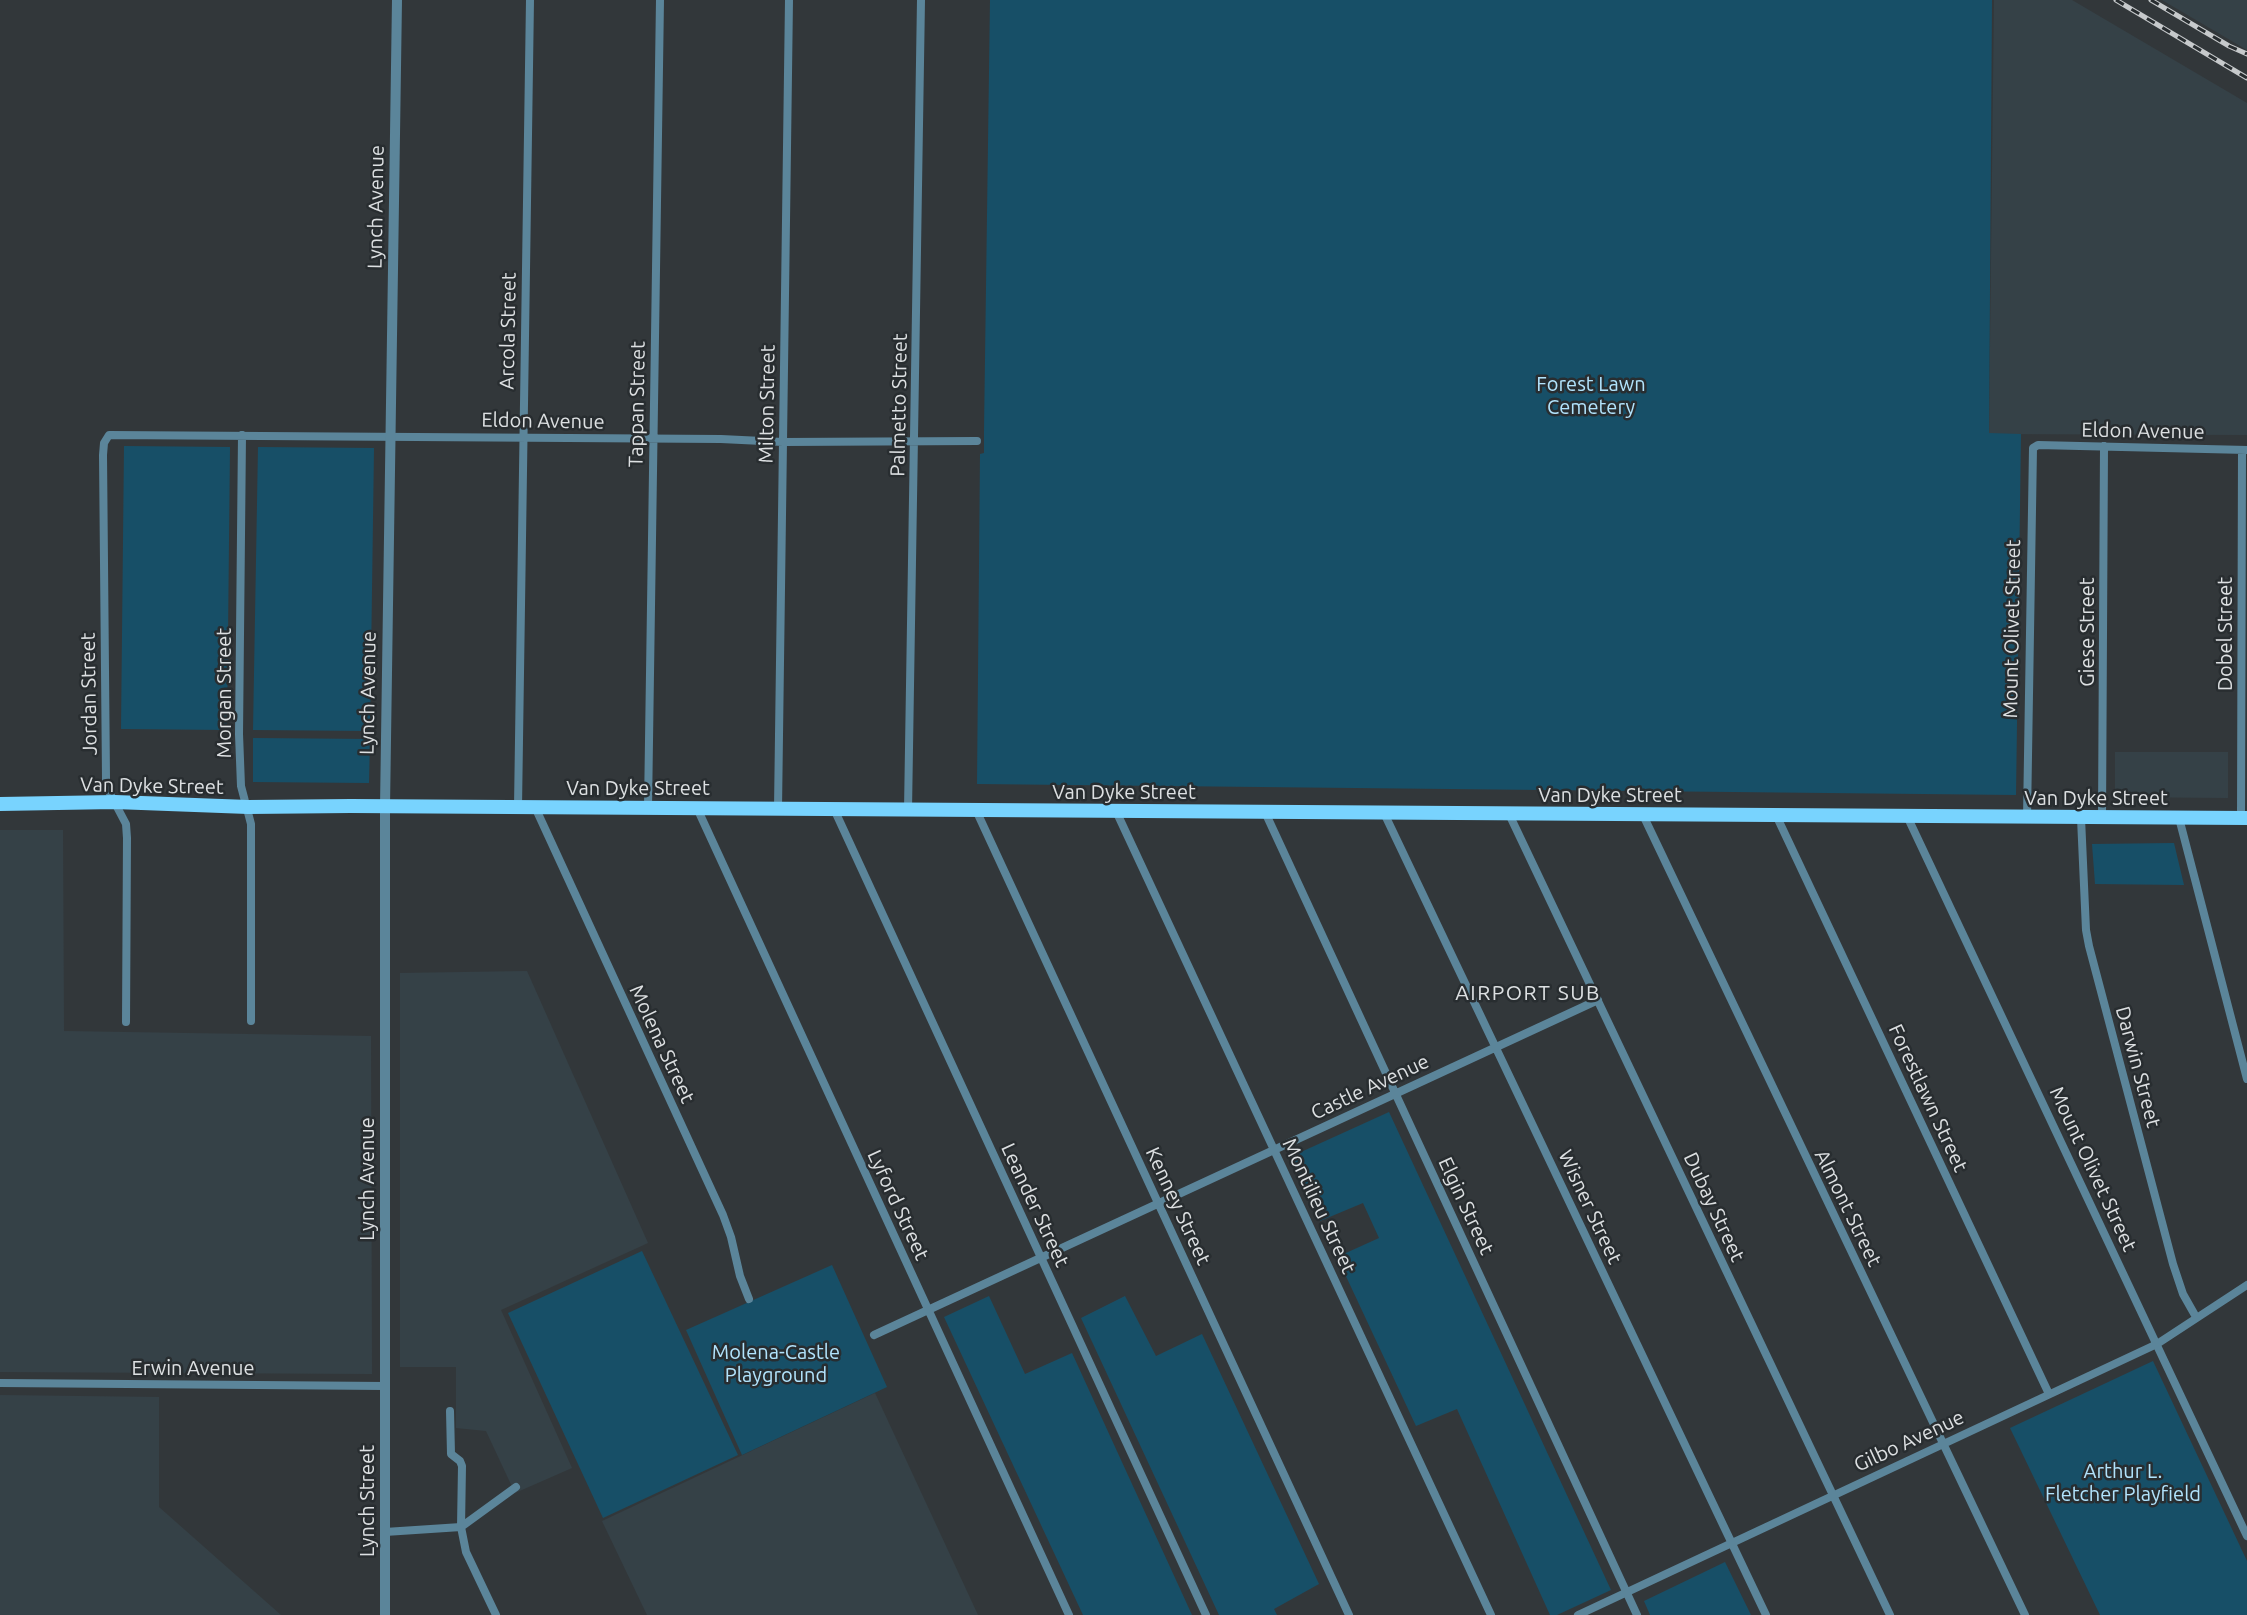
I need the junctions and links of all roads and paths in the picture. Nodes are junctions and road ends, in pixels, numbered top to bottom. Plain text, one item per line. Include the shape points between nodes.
1 (397, 0) edge
2 (530, 0) edge
3 (660, 0) edge
4 (789, 0) edge
5 (921, 0) edge
6 (109, 435) joint
7 (243, 435) junction
8 (390, 436) junction
9 (523, 437) junction
10 (653, 438) junction
11 (915, 441) junction
12 (977, 441) dead end
13 (783, 442) junction
14 (2038, 445) joint
15 (2104, 446) junction
16 (2245, 450) edge
17 (115, 802) junction
18 (0, 804) edge
19 (385, 806) junction
20 (248, 807) junction
21 (518, 807) junction
22 (535, 807) junction
23 (648, 808) junction
24 (697, 808) junction
25 (778, 809) junction
26 (834, 809) junction
27 (908, 810) junction
28 (976, 810) junction
29 (1116, 811) junction
30 (1265, 812) junction
31 (1384, 813) junction
32 (1509, 814) junction
33 (1643, 814) junction
34 (1776, 815) junction
35 (1908, 816) junction
36 (2027, 817) junction
37 (2081, 818) junction
38 (2102, 818) junction
39 (2179, 818) junction
40 (2244, 818) edge
41 (1598, 1000) junction
42 (251, 1021) dead end
43 (126, 1023) dead end
44 (1496, 1047) junction
45 (2247, 1079) edge
46 (1396, 1093) junction
47 (1274, 1149) junction
48 (1158, 1203) junction
49 (1041, 1257) junction
50 (2247, 1285) edge
51 (749, 1299) dead end
52 (928, 1310) junction
53 (2196, 1317) junction
54 (874, 1335) dead end
55 (2157, 1344) junction
56 (0, 1383) edge
57 (385, 1386) junction
58 (2049, 1394) junction
59 (450, 1411) dead end
60 (1943, 1443) junction
61 (516, 1487) dead end
62 (1833, 1495) junction
63 (461, 1527) junction
64 (385, 1532) junction
65 (2246, 1532) edge
66 (1732, 1543) junction
67 (1627, 1592) junction
68 (385, 1615) edge
69 (496, 1615) edge
70 (1069, 1615) edge
71 (1206, 1615) edge
72 (1349, 1615) edge
73 (1491, 1615) edge
74 (1578, 1615) edge
75 (1637, 1615) edge
76 (1766, 1615) edge
77 (1890, 1615) edge
78 (2025, 1615) edge

1 - 8 street, Lynch Avenue
2 - 9 street, Arcola Street
3 - 10 street, Tappan Street
4 - 13 street, Milton Street
5 - 11 street, Palmetto Street
6 - 7 street, Eldon Avenue
6 - 17 street, Jordan Street via 103,455 106,786
7 - 8 street, Eldon Avenue
7 - 20 street, Morgan Street via 239,734 241,786
8 - 9 street, Eldon Avenue
8 - 19 street, Lynch Avenue
9 - 10 street, Eldon Avenue
9 - 21 street, Arcola Street
10 - 13 street, Eldon Avenue
10 - 23 street, Tappan Street
11 - 12 street, Eldon Avenue
11 - 13 street, Eldon Avenue
11 - 27 street, Palmetto Street
13 - 25 street, Milton Street
14 - 15 street, Eldon Avenue
14 - 36 street, Mount Olivet Street via 2031,454
15 - 16 street, Eldon Avenue
15 - 38 street, Giese Street
16 - 40 street, Dobel Street
17 - 18 main road, Van Dyke Street
17 - 20 main road, Van Dyke Street
17 - 43 street, Jordan Street via 128,838
19 - 20 main road, Van Dyke Street
19 - 21 main road, Van Dyke Street
19 - 57 street, Lynch Avenue
20 - 42 street, Morgan Street
21 - 22 main road, Van Dyke Street
22 - 23 main road, Van Dyke Street
22 - 51 street, Molena Street via 723,1215
23 - 24 main road, Van Dyke Street
24 - 25 main road, Van Dyke Street
24 - 52 street, Lyford Street
25 - 26 main road, Van Dyke Street
26 - 27 main road, Van Dyke Street
26 - 49 street, Leander Street
27 - 28 main road, Van Dyke Street
28 - 29 main road, Van Dyke Street
28 - 48 street, Kenney Street
29 - 30 main road, Van Dyke Street
29 - 47 street, Montilieu Street
30 - 31 main road, Van Dyke Street
30 - 46 street, Elgin Street
31 - 32 main road, Van Dyke Street
31 - 44 street, Wisner Street
32 - 33 main road, Van Dyke Street
32 - 41 street, Dubay Street
33 - 34 main road, Van Dyke Street
33 - 60 street, Almont Street
34 - 35 main road, Van Dyke Street
34 - 58 street, Forestlawn Street
35 - 36 main road, Van Dyke Street
35 - 55 street, Mount Olivet Street
36 - 37 main road, Van Dyke Street
37 - 38 main road, Van Dyke Street
37 - 53 street, Darwin Street via 2089,946 2172,1264
38 - 39 main road, Van Dyke Street
39 - 40 main road, Van Dyke Street
39 - 45 street
41 - 44 street, Castle Avenue
41 - 62 street, Dubay Street
44 - 46 street, Castle Avenue
44 - 66 street, Wisner Street
46 - 47 street, Castle Avenue
46 - 67 street, Elgin Street
47 - 48 street, Castle Avenue
47 - 73 street, Montilieu Street
48 - 49 street, Castle Avenue
48 - 72 street, Kenney Street
49 - 52 street, Castle Avenue
49 - 71 street, Leander Street
50 - 53 street, Gilbo Avenue
52 - 54 street, Castle Avenue
52 - 70 street, Lyford Street
53 - 55 street, Gilbo Avenue
55 - 58 street, Gilbo Avenue
55 - 65 street, Mount Olivet Street
56 - 57 street, Erwin Avenue
57 - 64 street, Lynch Street
58 - 60 street, Gilbo Avenue
59 - 63 street via 451,1454 462,1466
60 - 62 street, Gilbo Avenue
60 - 78 street, Almont Street
61 - 63 street
62 - 66 street, Gilbo Avenue
62 - 77 street, Dubay Street
63 - 64 street
63 - 69 street via 466,1552
64 - 68 street, Lynch Street
66 - 67 street, Gilbo Avenue
66 - 76 street, Wisner Street
67 - 74 street, Gilbo Avenue
67 - 75 street, Elgin Street

